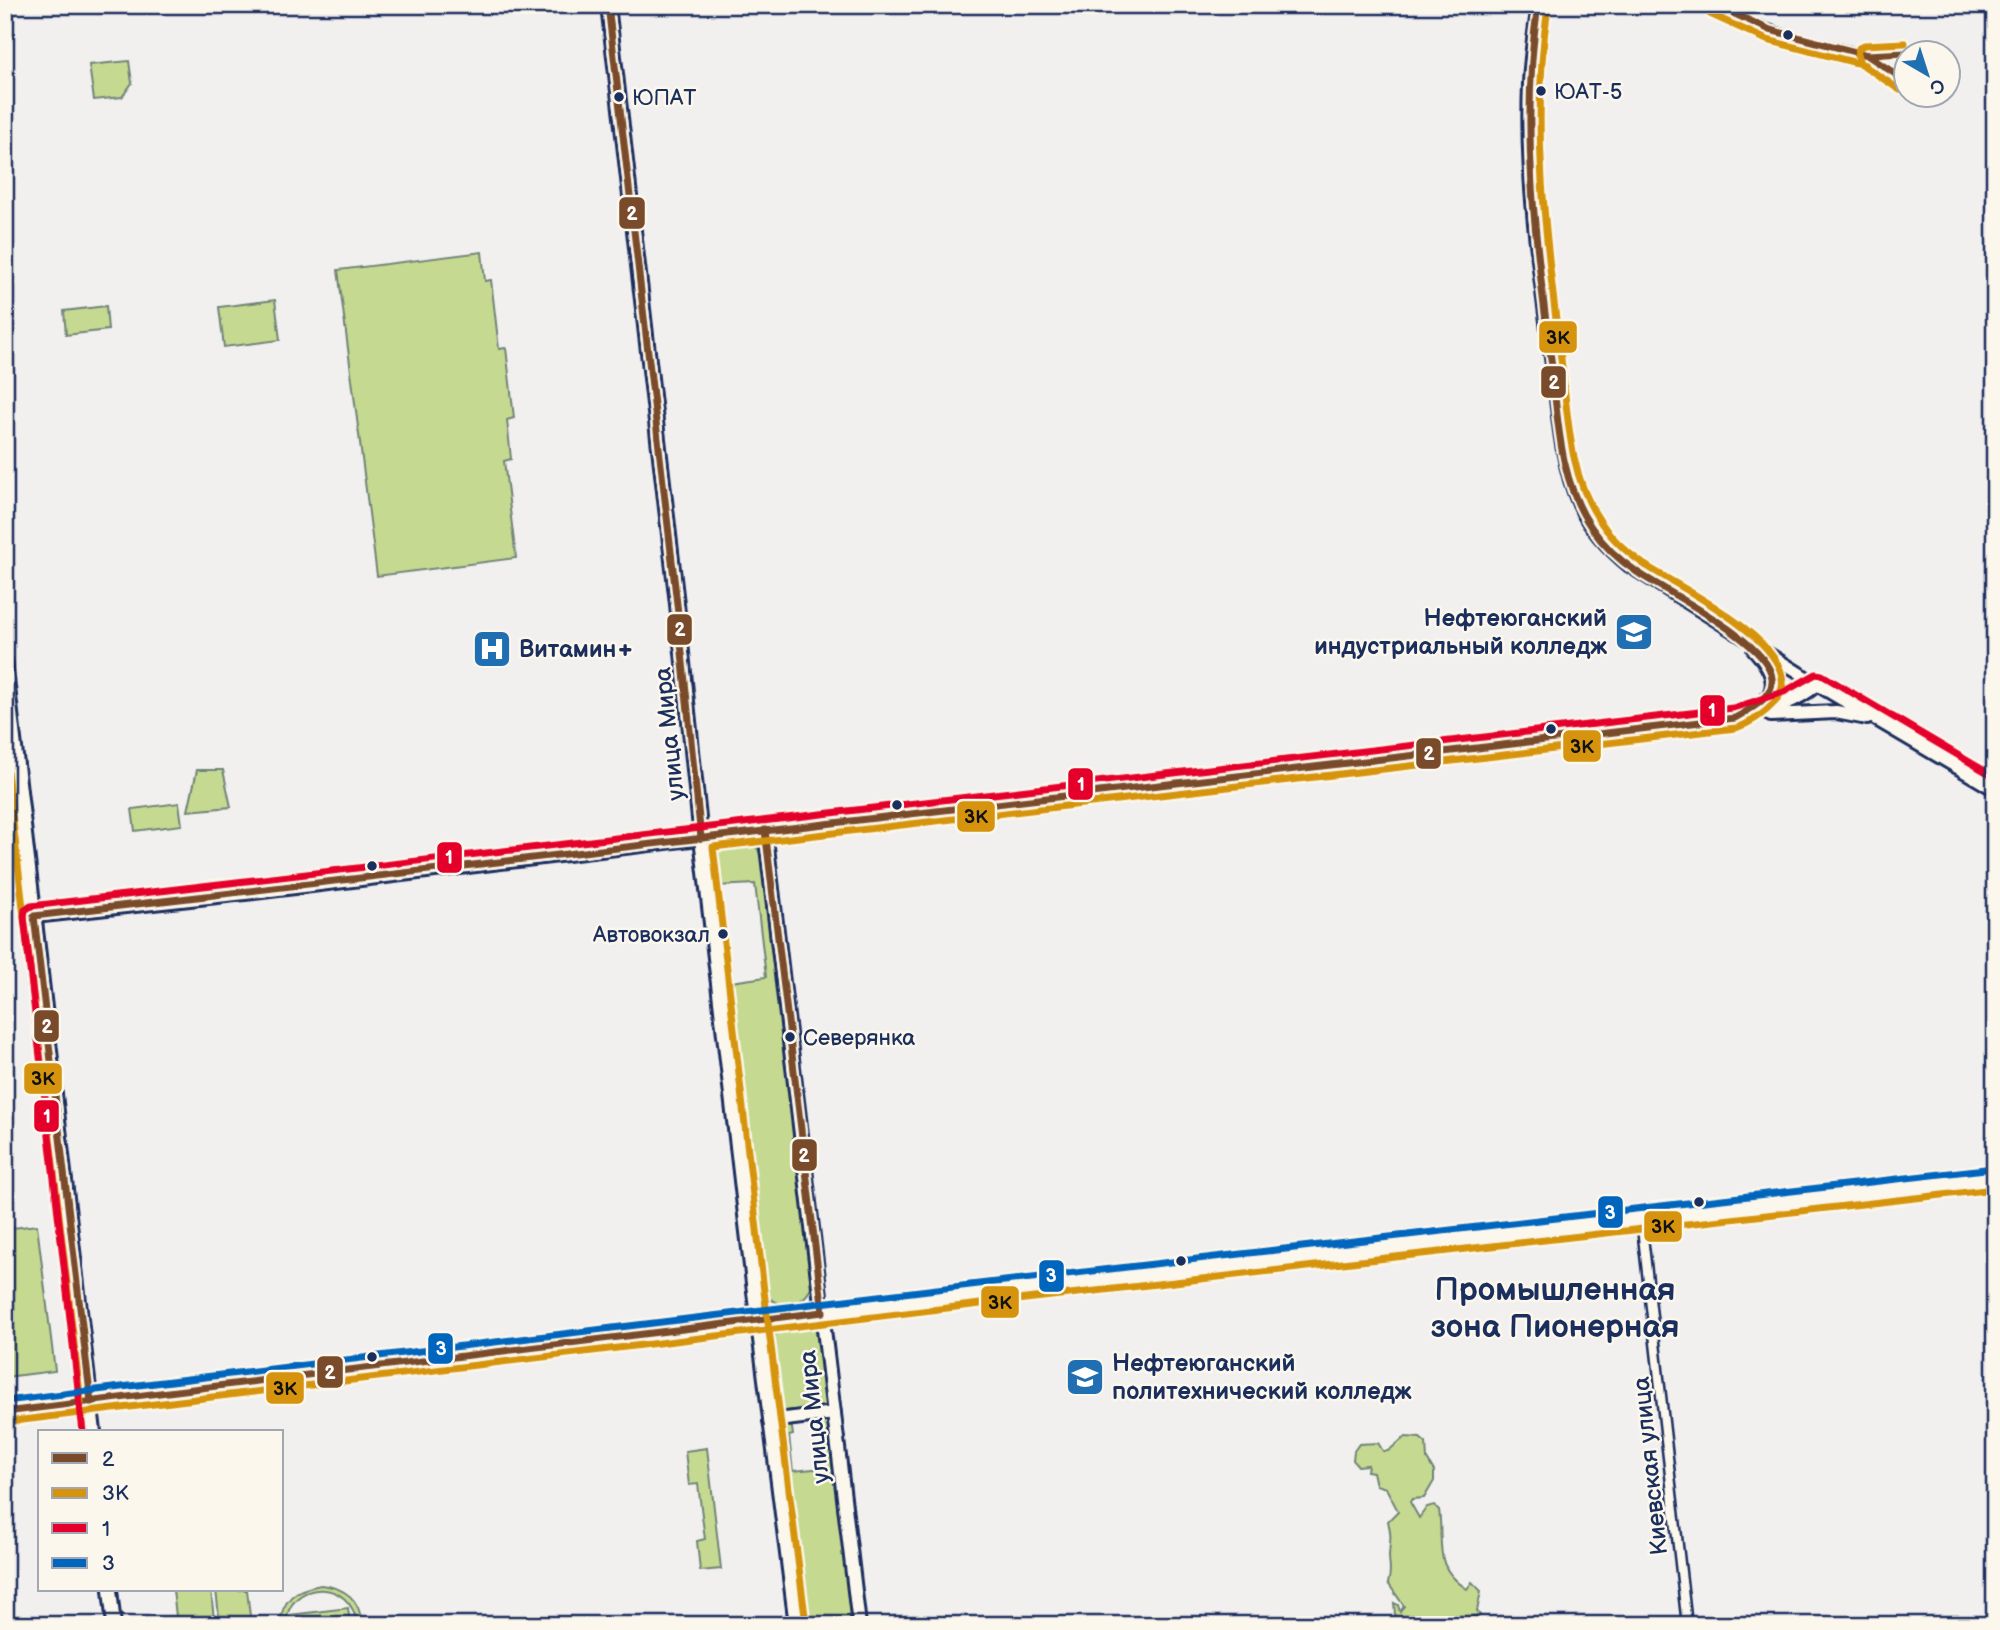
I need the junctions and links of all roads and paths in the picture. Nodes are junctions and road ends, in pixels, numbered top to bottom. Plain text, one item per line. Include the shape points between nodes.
1 (608, 5) edge
2 (1538, 5) edge
3 (1715, 5) edge
4 (1867, 55) dead end
5 (1744, 639) junction
6 (5, 661) edge
7 (1817, 684) junction
8 (1735, 718) junction
9 (1882, 722) junction
10 (1995, 789) edge
11 (765, 830) junction
12 (701, 838) junction
13 (34, 916) junction
14 (1995, 1178) edge
15 (1641, 1219) junction
16 (823, 1312) junction
17 (758, 1321) junction
18 (91, 1402) junction
19 (5, 1412) edge
20 (834, 1413) junction
21 (770, 1421) junction
22 (94, 1430) edge
23 (110, 1592) edge
24 (114, 1625) edge
25 (796, 1625) edge
26 (859, 1625) edge
27 (1687, 1625) edge

1 - 12 main road, улица Мира
2 - 5 street via 1529,83 1531,191 1571,485 1585,518 1616,555
3 - 4 street via 1774,33
5 - 7 street
5 - 8 street via 1765,662 1773,681 1765,700
6 - 13 main road
7 - 8 main road via 1783,706
7 - 9 main road
8 - 9 main road via 1836,712
8 - 11 main road
9 - 10 main road
11 - 12 main road
11 - 16 main road, улица Мира
12 - 13 main road
12 - 17 main road, улица Мира
13 - 18 main road
14 - 15 main road
15 - 16 main road
15 - 27 street, Киевская улица
16 - 17 main road
16 - 20 main road, улица Мира
17 - 18 main road
17 - 21 main road, улица Мира
18 - 19 main road
18 - 22 main road
20 - 21 main road
20 - 26 main road, улица Мира
21 - 25 main road, улица Мира
23 - 24 main road

